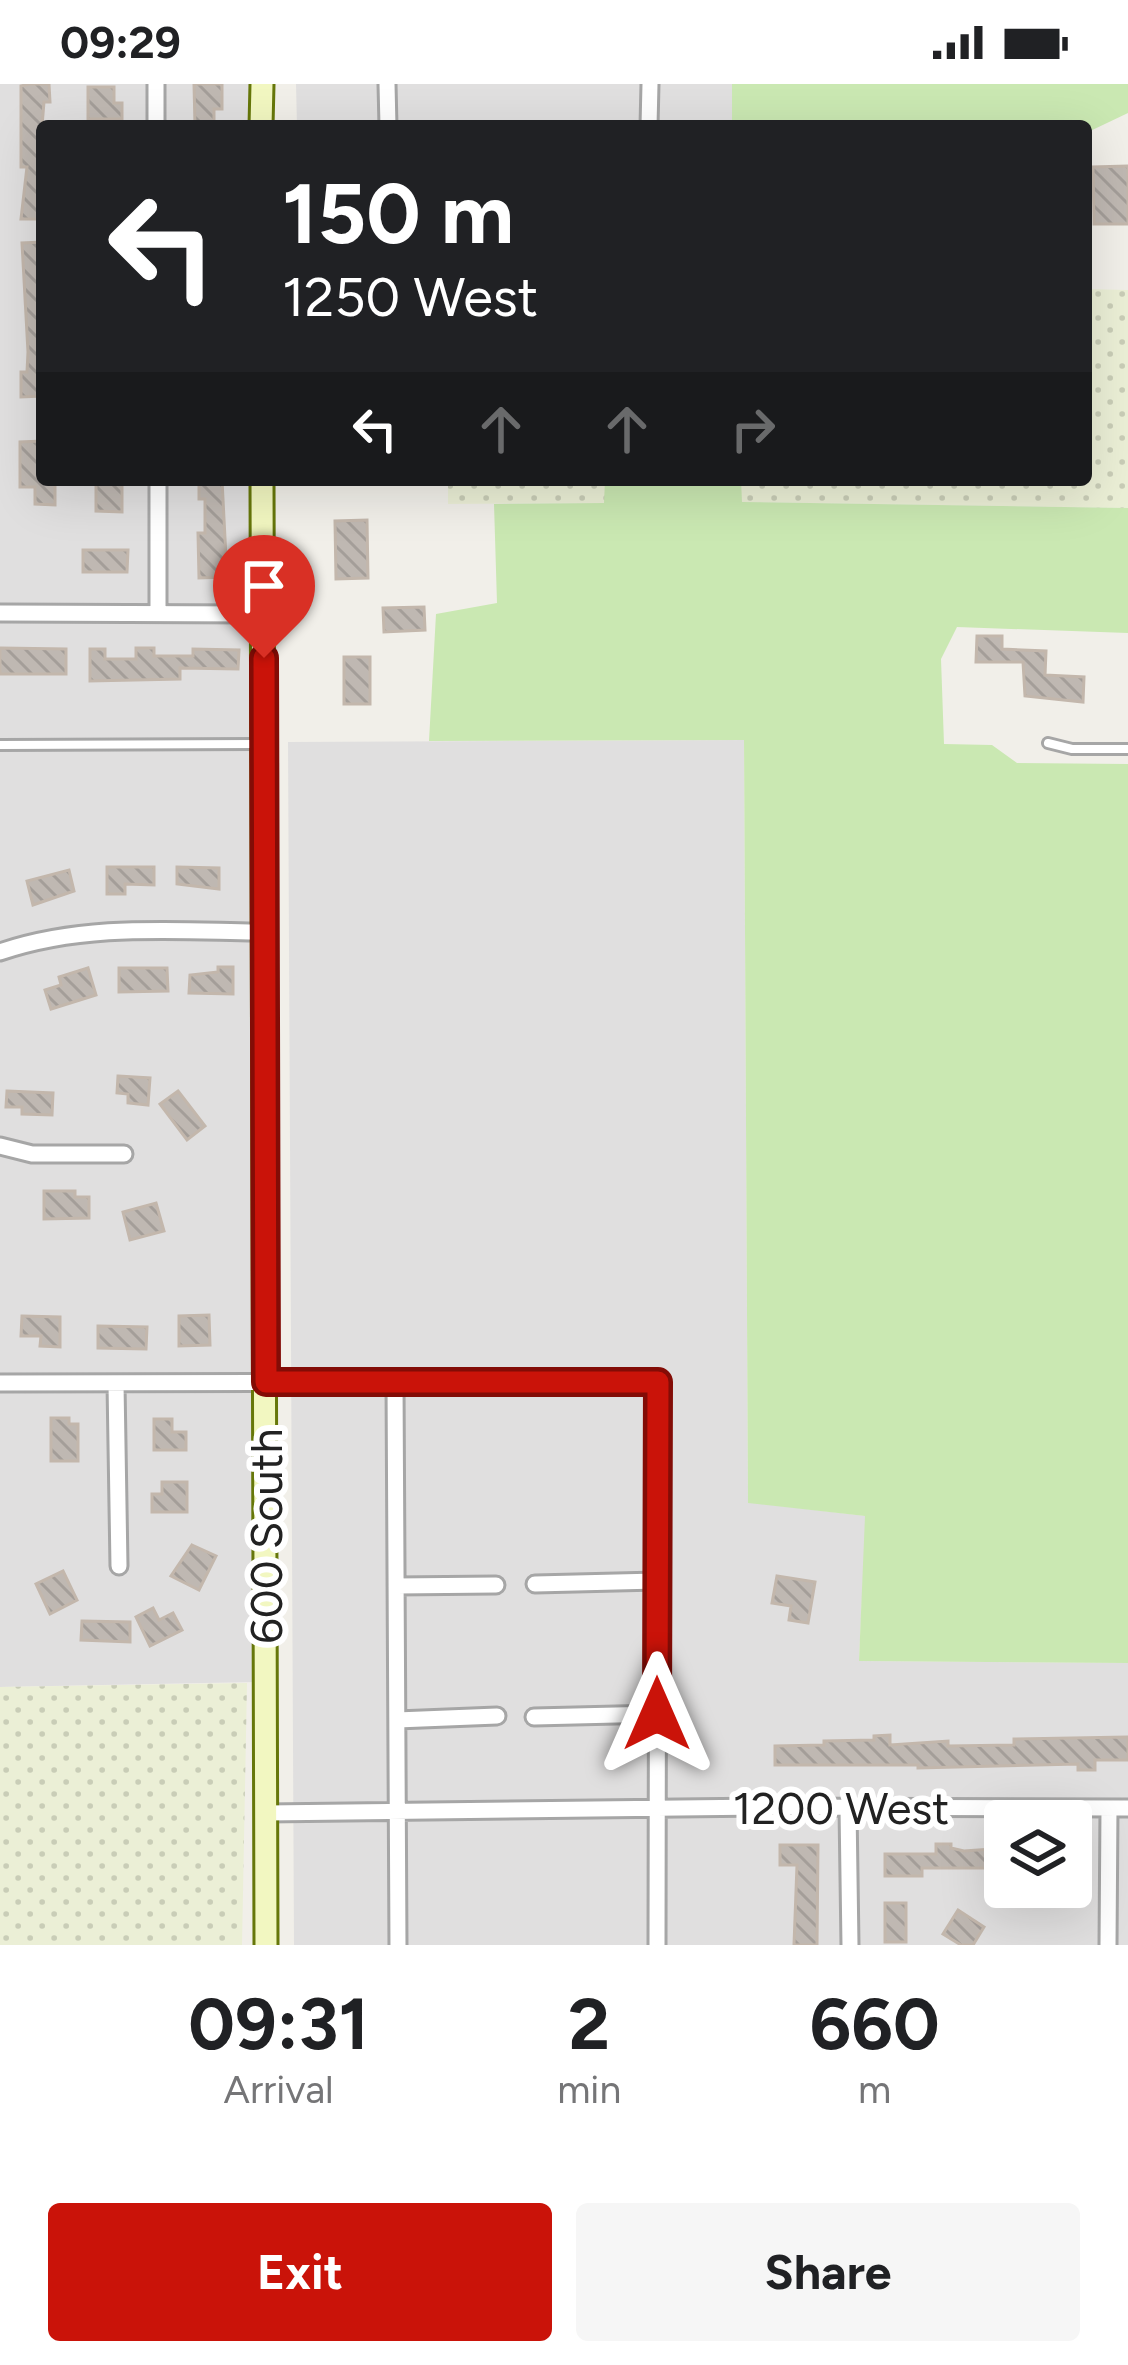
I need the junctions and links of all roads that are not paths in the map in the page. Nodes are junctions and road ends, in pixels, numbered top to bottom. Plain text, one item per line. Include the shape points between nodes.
1 (156, 84) edge
2 (262, 84) edge
3 (387, 84) edge
4 (650, 84) edge
5 (156, 120) edge
6 (261, 120) edge
7 (388, 120) edge
8 (649, 120) edge
9 (158, 486) edge
10 (262, 486) edge
11 (0, 613) edge
12 (158, 613) junction
13 (264, 614) junction
14 (1048, 743) dead end
15 (263, 744) junction
16 (0, 745) edge
17 (1128, 749) edge
18 (262, 932) junction
19 (0, 952) edge
20 (0, 1146) edge
21 (124, 1154) dead end
22 (266, 1382) junction
23 (395, 1382) junction
24 (0, 1383) edge
25 (116, 1384) junction
26 (119, 1566) dead end
27 (657, 1581) junction
28 (535, 1584) dead end
29 (496, 1585) dead end
30 (396, 1586) junction
31 (657, 1714) junction
32 (497, 1716) dead end
33 (534, 1717) dead end
34 (397, 1720) junction
35 (657, 1808) junction
36 (848, 1808) junction
37 (1108, 1808) junction
38 (1128, 1808) edge
39 (398, 1809) junction
40 (266, 1813) junction
41 (266, 1945) edge
42 (398, 1945) edge
43 (657, 1945) edge
44 (850, 1945) edge
45 (1108, 1945) edge

1 - 5 street
2 - 6 main road
3 - 7 street
4 - 8 street
9 - 12 street
10 - 13 main road, 600 South
11 - 12 street
12 - 13 street
13 - 15 main road, 600 South
14 - 17 lane
15 - 16 lane
15 - 18 main road, 600 South
18 - 19 street via 95,931
18 - 22 main road, 600 South
20 - 21 street
22 - 23 street
22 - 25 street
22 - 40 main road, 600 South
23 - 27 street via 658,1382
23 - 30 street
24 - 25 street
25 - 26 street
27 - 28 street
27 - 31 street
29 - 30 street
30 - 34 street
31 - 33 street
31 - 35 street
32 - 34 street
34 - 39 street
35 - 36 street, 1200 West
35 - 39 street, 1200 West
35 - 43 street
36 - 37 street, 1200 West
36 - 44 street
37 - 38 street, 1200 West
37 - 45 street
39 - 40 street, 1200 West
39 - 42 street
40 - 41 main road, 600 South

